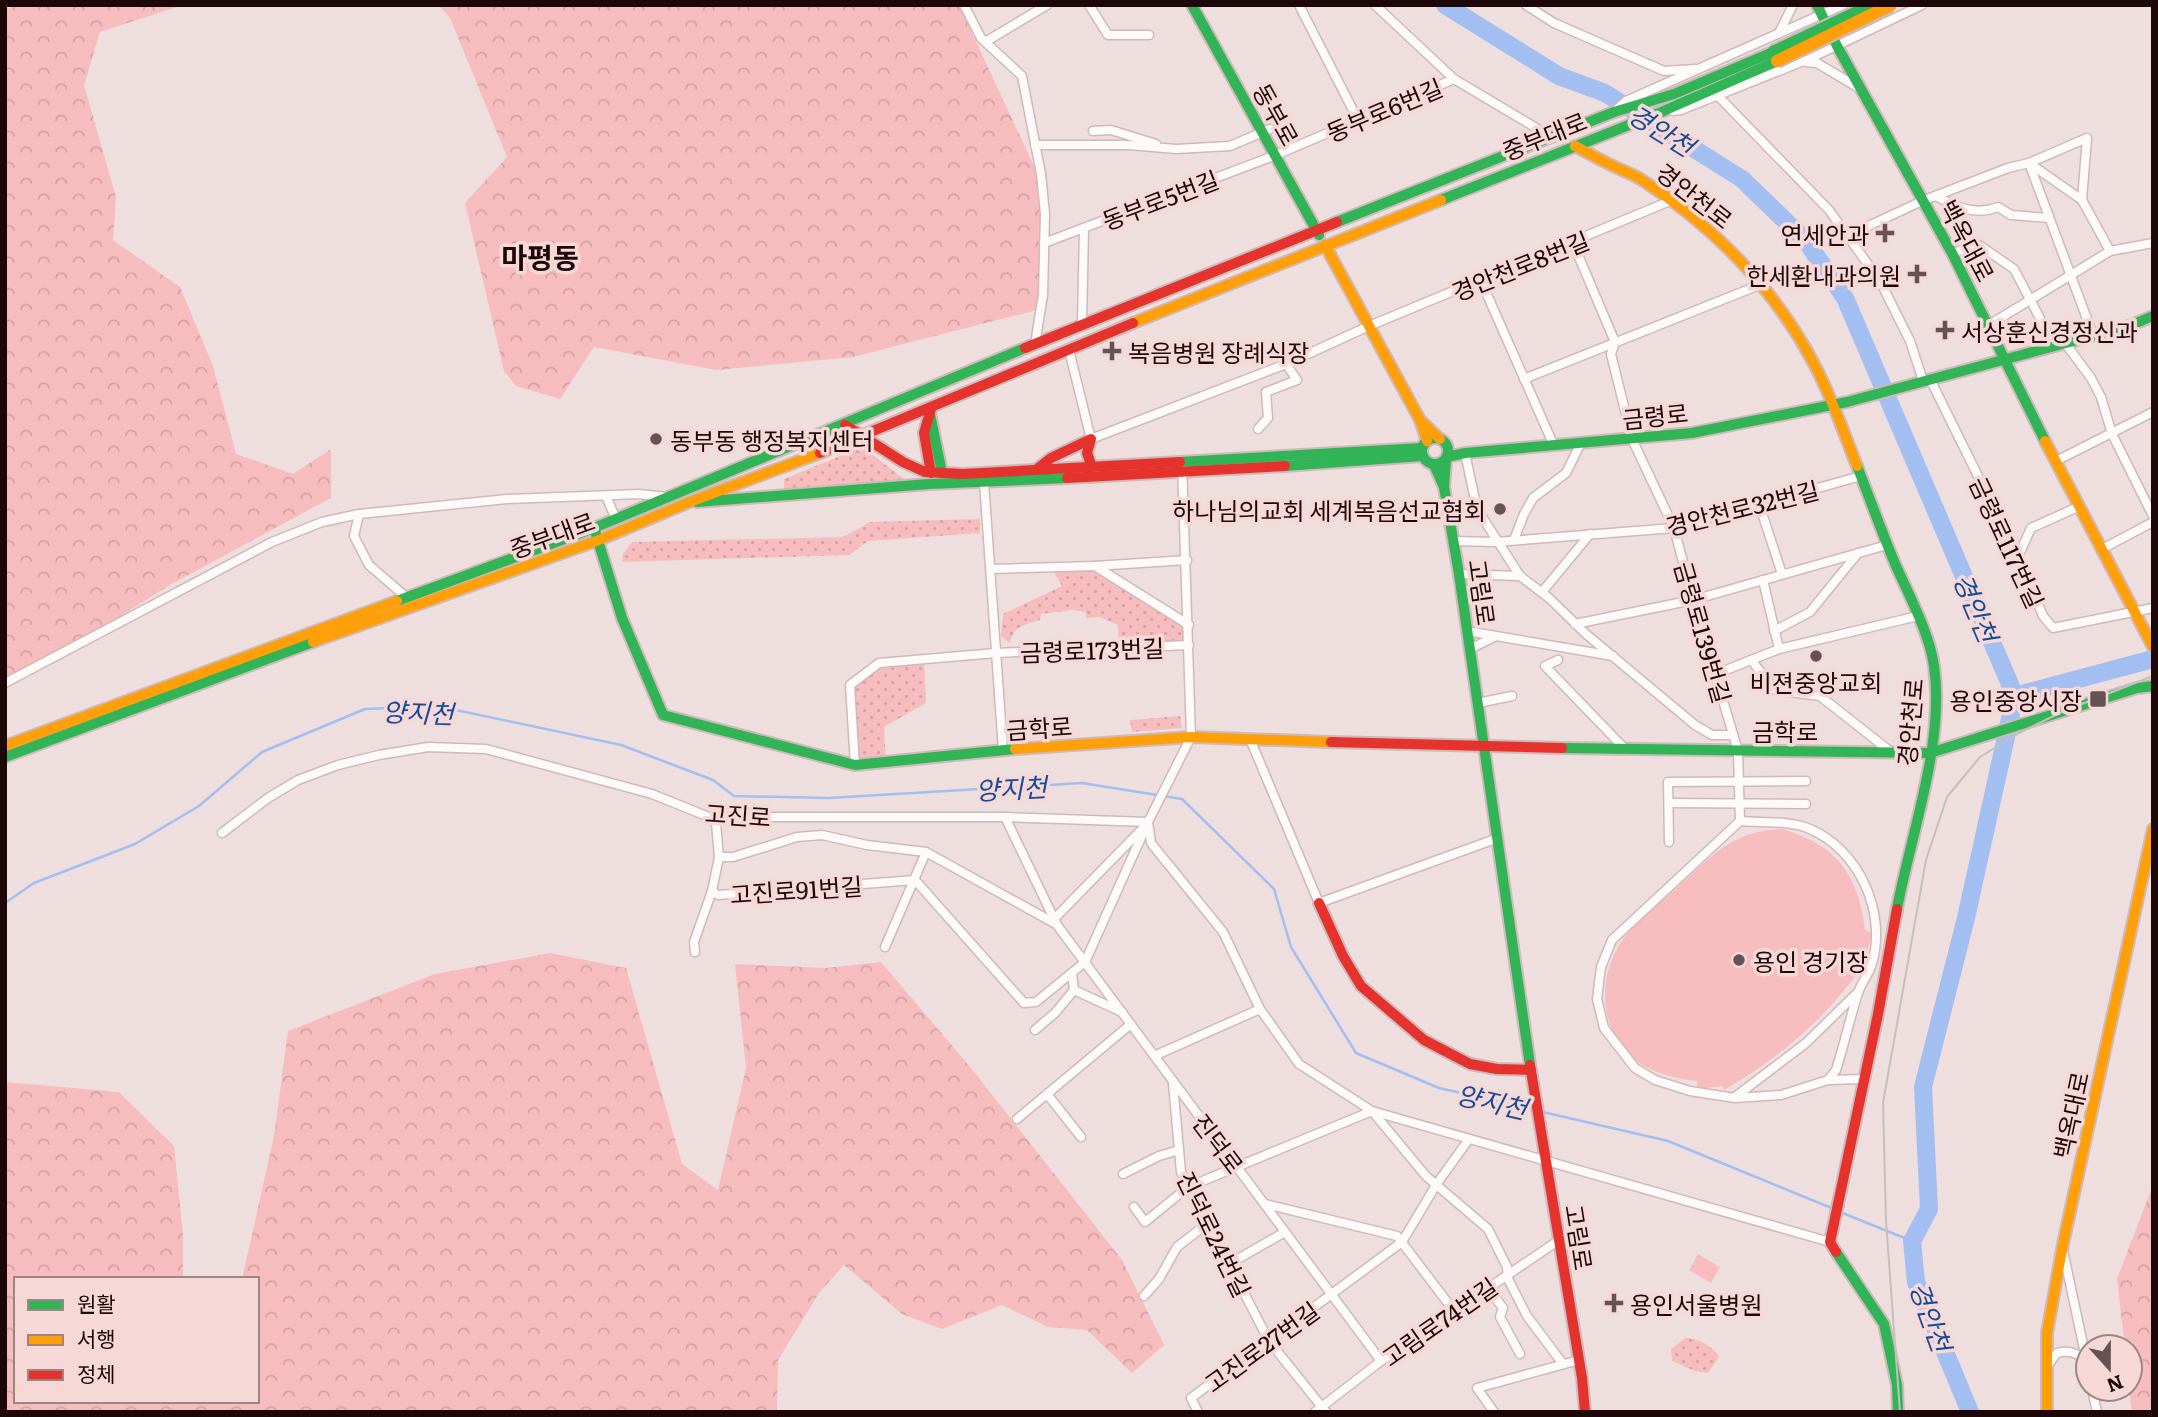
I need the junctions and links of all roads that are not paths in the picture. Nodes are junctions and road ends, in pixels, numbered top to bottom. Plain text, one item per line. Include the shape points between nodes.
1 (964, 5) edge
2 (1047, 5) edge
3 (1089, 5) edge
4 (1192, 5) edge
5 (1299, 5) edge
6 (1375, 5) edge
7 (1526, 5) edge
8 (1793, 5) edge
9 (1843, 5) edge
10 (1872, 5) edge
11 (1891, 5) edge
12 (1922, 5) edge
13 (1820, 10) edge
14 (1779, 33) junction
15 (1149, 35) dead end
16 (985, 42) junction
17 (1838, 46) junction
18 (1775, 57) junction
19 (1803, 62) junction
20 (1701, 68) junction
21 (1454, 79) junction
22 (1861, 89) junction
23 (1688, 92) junction
24 (1717, 95) junction
25 (1359, 120) junction
26 (1266, 130) junction
27 (1093, 131) dead end
28 (1553, 138) junction
29 (1581, 143) junction
30 (1035, 145) junction
31 (1176, 149) junction
32 (1276, 155) junction
33 (2029, 163) junction
34 (1936, 196) junction
35 (2082, 200) junction
36 (1670, 201) junction
37 (1922, 201) junction
38 (2049, 218) junction
39 (1084, 228) junction
40 (1316, 230) junction
41 (1847, 236) junction
42 (1044, 243) junction
43 (1573, 243) junction
44 (2153, 243) edge
45 (1325, 245) junction
46 (2110, 251) junction
47 (1952, 253) junction
48 (2071, 275) junction
49 (1481, 281) junction
50 (1762, 284) junction
51 (2031, 299) junction
52 (2153, 316) edge
53 (1082, 325) junction
54 (1989, 325) junction
55 (1368, 326) junction
56 (2093, 335) junction
57 (1615, 342) junction
58 (1035, 344) junction
59 (2060, 344) junction
60 (1069, 350) junction
61 (2005, 359) junction
62 (1286, 364) junction
63 (1524, 379) junction
64 (1926, 380) junction
65 (1833, 405) junction
66 (931, 409) junction
67 (2153, 412) edge
68 (845, 425) junction
69 (1258, 429) dead end
70 (2112, 434) junction
71 (863, 437) junction
72 (1091, 439) junction
73 (1632, 439) junction
74 (1431, 445) junction
75 (1580, 445) junction
76 (1554, 446) junction
77 (1465, 453) junction
78 (1442, 460) junction
79 (2056, 461) junction
80 (1092, 467) junction
81 (1182, 468) junction
82 (1036, 470) junction
83 (936, 473) junction
84 (1861, 476) junction
85 (984, 482) junction
86 (606, 496) junction
87 (670, 497) junction
88 (687, 503) junction
89 (1759, 504) junction
90 (2080, 506) junction
91 (359, 514) junction
92 (2153, 516) edge
93 (616, 519) junction
94 (2153, 522) edge
95 (1674, 528) junction
96 (1593, 533) junction
97 (596, 534) junction
98 (1514, 540) junction
99 (1454, 541) junction
100 (1496, 542) junction
101 (1887, 545) junction
102 (2102, 549) junction
103 (1858, 553) junction
104 (2018, 557) junction
105 (1187, 560) junction
106 (1095, 566) junction
107 (991, 569) junction
108 (1459, 574) junction
109 (1782, 574) junction
110 (1520, 576) junction
111 (1763, 580) junction
112 (1542, 592) junction
113 (406, 597) junction
114 (1693, 600) junction
115 (2153, 608) edge
116 (2134, 612) junction
117 (1918, 616) junction
118 (1575, 624) junction
119 (1189, 625) junction
120 (1467, 631) junction
121 (1774, 631) junction
122 (1494, 637) junction
123 (2151, 643) edge
124 (1189, 645) junction
125 (1470, 649) junction
126 (1779, 649) junction
127 (996, 653) junction
128 (1614, 657) junction
129 (1558, 660) dead end
130 (1751, 660) junction
131 (1716, 674) junction
132 (5, 682) edge
133 (2153, 686) edge
134 (1512, 696) dead end
135 (1478, 703) junction
136 (1733, 735) junction
137 (1250, 739) junction
138 (1189, 743) junction
139 (5, 746) edge
140 (1484, 747) junction
141 (1625, 749) junction
142 (1003, 750) junction
143 (1738, 751) junction
144 (1891, 751) junction
145 (1930, 753) junction
146 (5, 757) edge
147 (855, 765) junction
148 (1738, 780) junction
149 (1807, 781) dead end
150 (1669, 803) junction
151 (1738, 804) junction
152 (1806, 804) dead end
153 (709, 817) junction
154 (1004, 817) junction
155 (1150, 819) junction
156 (1740, 821) junction
157 (222, 833) dead end
158 (2152, 836) edge
159 (1498, 838) junction
160 (1669, 842) dead end
161 (926, 852) junction
162 (719, 857) junction
163 (915, 880) junction
164 (712, 891) junction
165 (1319, 903) junction
166 (1055, 922) junction
167 (885, 947) dead end
168 (695, 952) dead end
169 (1085, 962) junction
170 (1072, 973) junction
171 (1074, 990) junction
172 (1858, 992) junction
173 (1260, 1009) junction
174 (1122, 1013) junction
175 (1131, 1024) junction
176 (1035, 1031) dead end
177 (1154, 1056) junction
178 (1531, 1070) junction
179 (1864, 1079) junction
180 (1828, 1080) junction
181 (1173, 1081) junction
182 (1047, 1094) junction
183 (1735, 1098) junction
184 (1372, 1111) junction
185 (1017, 1119) dead end
186 (1081, 1137) dead end
187 (1469, 1139) junction
188 (1179, 1150) junction
189 (1546, 1160) junction
190 (1237, 1167) junction
191 (1124, 1174) dead end
192 (1436, 1185) junction
193 (1188, 1186) junction
194 (1265, 1205) junction
195 (1134, 1207) dead end
196 (1208, 1223) junction
197 (1285, 1232) junction
198 (1831, 1237) junction
199 (1559, 1240) junction
200 (1402, 1242) junction
201 (2063, 1244) junction
202 (1229, 1264) junction
203 (1508, 1274) junction
204 (1488, 1288) junction
205 (1331, 1294) junction
206 (1144, 1296) dead end
207 (1454, 1311) junction
208 (2080, 1333) edge
209 (1269, 1341) junction
210 (2074, 1352) edge
211 (1520, 1354) dead end
212 (1579, 1360) junction
213 (1381, 1361) junction
214 (1563, 1364) junction
215 (2047, 1369) junction
216 (1321, 1410) edge
217 (1198, 1412) edge
218 (1494, 1412) edge
219 (1585, 1412) edge
220 (1898, 1412) edge
221 (2047, 1412) edge

1 - 16 street
2 - 16 street
3 - 15 street via 1108,35
4 - 26 main road, 동부로
5 - 25 street
6 - 21 street
7 - 20 street via 1554,23 1664,71
8 - 14 street
9 - 13 street
10 - 18 main road, 중부대로, bridge
11 - 18 main road, 중부대로, bridge
12 - 17 street
13 - 14 street
13 - 17 main road, 백옥대로
14 - 20 street
16 - 30 street via 1022,76
17 - 19 street
17 - 22 main road, 백옥대로
18 - 23 main road, 중부대로
19 - 22 street via 1817,63
19 - 24 street
20 - 23 street
21 - 25 street, 동부로6번길
21 - 28 street
22 - 37 main road, 백옥대로
23 - 24 street
23 - 28 main road, 중부대로 via 1614,112
23 - 29 main road, 중부대로 via 1659,113
24 - 41 street via 1829,211
25 - 32 street, 동부로6번길
26 - 31 street via 1230,146
26 - 32 main road, 동부로
27 - 31 street via 1111,130
28 - 40 main road, 중부대로
29 - 36 main road, 경안천로
29 - 45 main road, 중부대로
30 - 31 street
30 - 42 street via 1045,214
32 - 39 street, 동부로5번길
32 - 40 main road, 동부로
33 - 34 street
33 - 35 street
33 - 35 street via 2087,138
33 - 38 street
34 - 37 street
34 - 38 street via 1965,210 1998,207 2011,215
35 - 46 street
36 - 43 street, 경안천로8번길
36 - 50 main road, 경안천로 via 1721,240
37 - 41 street
37 - 47 main road, 백옥대로
38 - 48 street
39 - 42 street, 동부로5번길
39 - 53 street
40 - 45 main road, 동부로
40 - 53 main road, 중부대로
41 - 64 street via 1880,281
42 - 58 street via 1043,295
43 - 49 street, 경안천로8번길
43 - 57 street
44 - 46 street
45 - 55 main road
45 - 60 main road, 중부대로
46 - 48 street
47 - 51 street via 1979,245 2014,269
47 - 54 main road, 백옥대로
48 - 51 street
48 - 56 street
49 - 55 street, 경안천로8번길
49 - 63 street
50 - 57 street
50 - 65 main road, 경안천로 via 1813,361
51 - 54 street
51 - 59 street
52 - 56 main road
53 - 58 main road, 중부대로
54 - 61 main road, 백옥대로
55 - 62 street, 경안천로8번길
55 - 74 main road
56 - 59 main road
57 - 63 street
57 - 73 street, 금령로139번길 via 1611,354
58 - 68 main road, 중부대로
59 - 61 main road
59 - 70 street via 2091,377
60 - 66 main road, 중부대로
60 - 72 street
61 - 64 main road
61 - 79 main road, 백옥대로
62 - 69 street via 1297,380 1266,392 1268,418
62 - 72 street, 경안천로8번길
63 - 76 street
64 - 65 main road, 금령로
64 - 104 street, 금령로117번길
65 - 73 main road, 금령로 via 1692,433
65 - 84 main road, 경안천로
66 - 71 main road, 중부대로
66 - 83 main road
67 - 70 street
68 - 71 main road
68 - 87 main road, 중부대로
70 - 79 street
70 - 92 street
71 - 83 main road via 903,462
71 - 88 main road, 중부대로
72 - 80 main road via 1086,449
72 - 82 main road
73 - 75 main road, 금령로
73 - 95 street, 금령로139번길
74 - 77 main road
74 - 78 main road via 1448,449
74 - 78 main road via 1428,463
74 - 81 main road
75 - 76 main road, 금령로
75 - 98 street via 1566,473 1533,498
76 - 77 main road, 금령로
77 - 78 main road, 금령로
77 - 100 street via 1477,509
78 - 99 main road, 고림로
79 - 90 main road, 백옥대로
80 - 81 main road
80 - 82 main road
81 - 85 main road
81 - 105 street, 금령로173번길
82 - 83 main road
84 - 89 street, 경안천로32번길
84 - 101 main road, 경안천로
85 - 88 main road
85 - 107 street
86 - 87 street
86 - 91 street via 507,499
86 - 93 street
87 - 93 main road, 중부대로
88 - 97 main road, 중부대로
89 - 95 street, 경안천로32번길
89 - 109 street
90 - 102 main road, 백옥대로
90 - 104 street via 2031,528
91 - 113 street via 354,536 369,565
91 - 132 street via 322,522 272,542
93 - 97 main road, 중부대로
94 - 102 street
95 - 96 street, 경안천로32번길
95 - 114 street, 금령로139번길
96 - 98 street, 경안천로32번길
96 - 112 street
97 - 113 main road, 중부대로
97 - 146 main road, 중부대로
97 - 147 main road, 금학로 via 622,618 663,715
98 - 100 street, 경안천로32번길
99 - 100 street, 경안천로32번길
99 - 108 main road, 고림로
100 - 110 street
101 - 103 street
101 - 117 main road, 경안천로
102 - 116 main road, 백옥대로
103 - 109 street
103 - 121 street via 1810,612
104 - 116 street, 금령로117번길 via 2043,616 2053,628
105 - 106 street
105 - 119 street, 금령로173번길
106 - 107 street
106 - 119 street, 금령로173번길
107 - 127 street
108 - 110 street
108 - 120 main road, 고림로
109 - 111 street
110 - 112 street
111 - 114 street
111 - 121 street
112 - 118 street
113 - 139 main road, 중부대로
114 - 118 street
114 - 131 street, 금령로139번길
115 - 116 street
116 - 123 main road, 백옥대로
117 - 126 street
117 - 145 main road, 경안천로 via 1934,665 1935,725
118 - 128 street
119 - 124 street, 금령로173번길
120 - 122 street
120 - 125 main road, 고림로
121 - 126 street
122 - 125 street
122 - 128 street
124 - 127 street, 금령로173번길
124 - 138 street, 금령로173번길
125 - 135 main road, 고림로
126 - 130 street
127 - 142 street
127 - 147 street, 금령로173번길 via 879,663 850,685
128 - 136 street via 1695,725 1712,735
129 - 141 street via 1545,666
130 - 131 street
130 - 144 street via 1775,691 1821,696
131 - 136 street, 금령로139번길
133 - 145 main road, 금학로
134 - 135 street
135 - 140 main road, 고림로
136 - 143 street, 금령로139번길
137 - 138 main road, 금학로
137 - 140 main road, 금학로
137 - 165 street
138 - 142 main road, 금학로
138 - 155 street
140 - 141 main road, 금학로
140 - 159 main road, 고림로
141 - 143 main road, 금학로
142 - 147 main road, 금학로
143 - 144 main road, 금학로
143 - 148 street, 금령로139번길
144 - 145 main road, 금학로
145 - 179 main road, 경안천로
148 - 149 street
148 - 150 street via 1668,782
148 - 151 street, 금령로139번길
150 - 151 street
150 - 160 street
151 - 152 street
151 - 156 street, 금령로139번길
153 - 154 street, 고진로
153 - 157 street, 고진로 via 652,794 498,752 428,747 379,755 305,777
153 - 162 street, 고진로91번길 via 716,823
154 - 155 street, 고진로
154 - 166 street, 진덕로
155 - 166 street
155 - 169 street
155 - 173 street via 1152,843 1223,932
156 - 172 street via 1809,828 1842,849 1861,875 1876,932 1872,964
156 - 183 street via 1612,940 1601,967 1597,999 1604,1028 1635,1068 1690,1091
158 - 201 main road, 백옥대로
159 - 165 street
159 - 178 main road, 고림로
161 - 162 street via 822,835
161 - 163 street
161 - 166 street, 진덕로
162 - 164 street, 고진로91번길
163 - 164 street, 고진로91번길 via 718,895
163 - 167 street
163 - 170 street via 1024,1003 1036,1002
164 - 168 street via 694,942
165 - 178 main road via 1361,986 1424,1040 1470,1064
166 - 169 street, 진덕로
169 - 170 street
169 - 174 street, 진덕로
170 - 171 street
171 - 174 street
171 - 176 street
172 - 180 street via 1836,1070
172 - 183 street via 1806,1043
173 - 177 street
173 - 184 street via 1299,1064
174 - 175 street, 진덕로
175 - 177 street, 진덕로
175 - 182 street
177 - 181 street, 진덕로
178 - 189 main road, 고림로
179 - 180 street
179 - 198 main road, 경안천로
180 - 183 street via 1781,1095
181 - 188 street, 진덕로24번길
181 - 190 street, 진덕로
182 - 185 street
182 - 186 street
184 - 187 street
184 - 190 street
184 - 192 street
187 - 189 street
187 - 192 street
188 - 191 street
188 - 193 street, 진덕로24번길
189 - 198 street
189 - 199 main road, 고림로
190 - 193 street
190 - 194 street, 진덕로
192 - 200 street
192 - 203 street via 1488,1229
193 - 195 street via 1145,1222
193 - 196 street, 진덕로24번길
194 - 197 street, 진덕로
194 - 200 street via 1397,1236
196 - 202 street, 진덕로24번길
196 - 206 street via 1177,1247
197 - 202 street
197 - 205 street, 진덕로
198 - 220 main road via 1884,1324
199 - 203 street, 고림로74번길
199 - 212 main road, 고림로
200 - 205 street, 고진로27번길
200 - 207 street
201 - 208 street
201 - 215 main road, 백옥대로 via 2047,1333
202 - 209 street, 진덕로24번길
203 - 204 street, 고림로74번길
203 - 214 street via 1527,1316
204 - 207 street, 고림로74번길
204 - 211 street via 1503,1308 1500,1317
205 - 209 street, 고진로27번길
205 - 213 street, 진덕로
207 - 213 street, 고림로74번길
209 - 216 street, 고림로74번길
209 - 217 street, 고진로27번길 via 1191,1398
210 - 215 street via 2057,1353
212 - 214 street
212 - 219 main road, 고림로
213 - 216 street, 고림로74번길
214 - 218 street via 1477,1388
215 - 221 main road, 백옥대로

